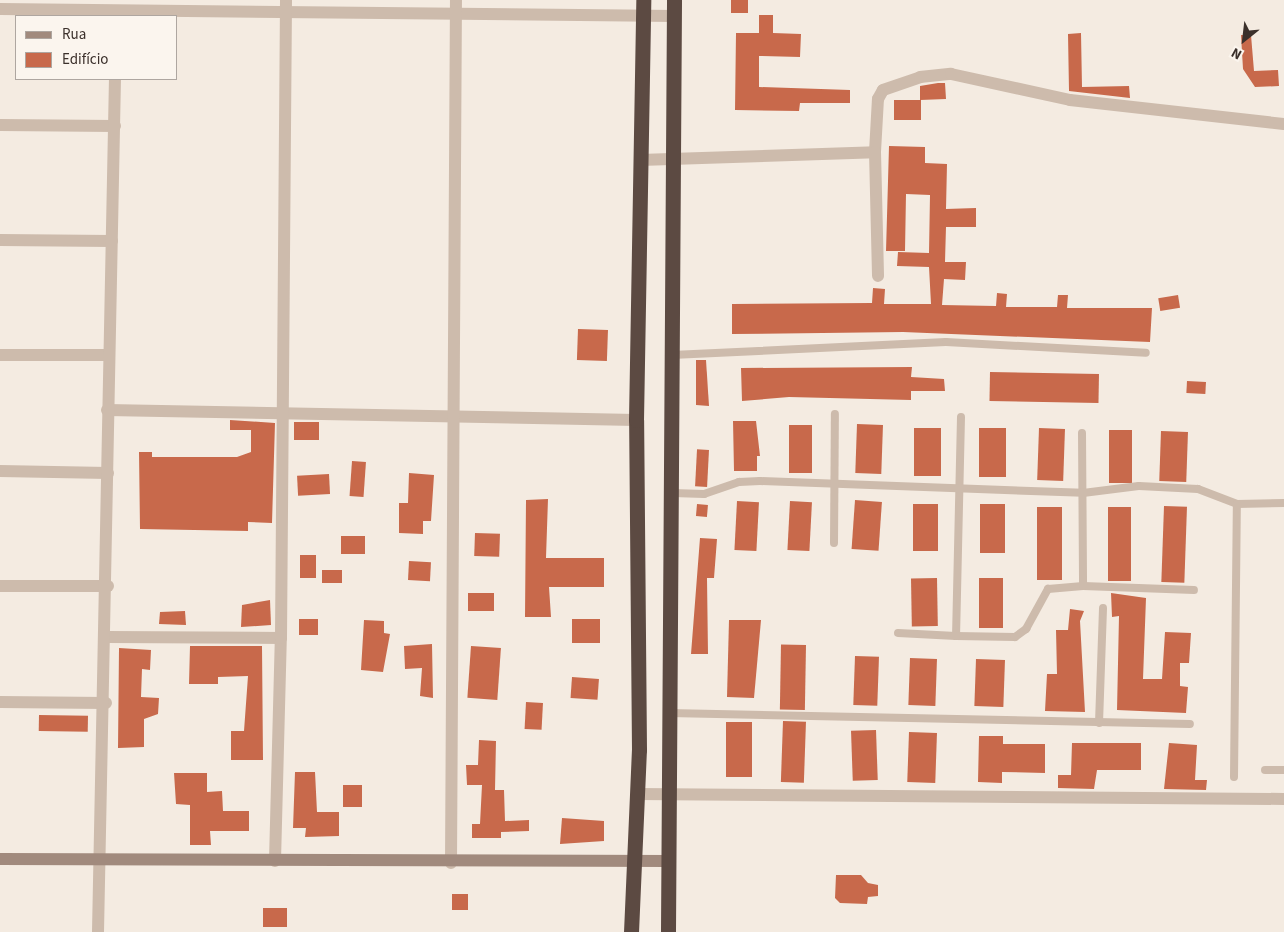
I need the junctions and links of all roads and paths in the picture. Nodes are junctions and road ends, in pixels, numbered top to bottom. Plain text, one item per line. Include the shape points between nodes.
1 (456, 0) edge
2 (674, 0) edge
3 (286, 5) edge
4 (643, 7) edge
5 (117, 9) edge
6 (0, 10) edge
7 (455, 16) junction
8 (674, 16) junction
9 (116, 80) edge
10 (1284, 124) edge
11 (0, 125) edge
12 (114, 126) junction
13 (875, 152) junction
14 (673, 158) junction
15 (640, 160) junction
16 (0, 240) edge
17 (112, 241) junction
18 (878, 276) dead end
19 (1146, 353) dead end
20 (672, 354) junction
21 (0, 355) edge
22 (108, 355) junction
23 (107, 410) junction
24 (282, 414) junction
25 (835, 414) dead end
26 (453, 417) junction
27 (961, 417) dead end
28 (636, 420) junction
29 (1082, 433) dead end
30 (0, 471) edge
31 (108, 473) junction
32 (832, 485) junction
33 (959, 486) junction
34 (673, 493) junction
35 (1083, 493) junction
36 (1284, 503) edge
37 (1237, 504) junction
38 (834, 543) dead end
39 (0, 586) edge
40 (108, 586) junction
41 (1083, 586) junction
42 (1194, 590) dead end
43 (1103, 608) dead end
44 (898, 633) dead end
45 (956, 636) junction
46 (107, 637) junction
47 (281, 638) junction
48 (0, 702) edge
49 (106, 703) junction
50 (669, 712) junction
51 (1099, 723) junction
52 (1190, 724) dead end
53 (1265, 770) dead end
54 (1284, 770) edge
55 (1234, 776) dead end
56 (637, 794) junction
57 (668, 796) junction
58 (1284, 799) edge
59 (0, 860) edge
60 (101, 860) junction
61 (632, 860) junction
62 (274, 861) junction
63 (669, 861) junction
64 (451, 862) junction
65 (98, 932) edge
66 (631, 932) edge
67 (668, 932) edge

1 - 7 street
2 - 8 highway
3 - 5 street
3 - 7 street
3 - 24 street
4 - 7 street
4 - 8 street
4 - 15 highway
5 - 6 street
7 - 26 street
8 - 14 highway
9 - 12 street
10 - 13 street via 1070,100 952,74 920,77 883,90 878,100
11 - 12 street
12 - 17 street
13 - 14 street
13 - 18 street
14 - 15 street
14 - 20 highway
15 - 28 highway
16 - 17 street
17 - 22 street
19 - 20 lane via 946,342
20 - 34 highway
21 - 22 street
22 - 23 street
23 - 24 street
23 - 31 street
24 - 26 street
24 - 47 street
25 - 32 lane
26 - 28 street
26 - 64 street
27 - 33 lane
28 - 56 highway
29 - 35 lane
30 - 31 street
31 - 40 street
32 - 33 lane
32 - 34 lane via 739,482 704,494
32 - 38 lane
33 - 35 lane
33 - 45 lane
34 - 50 highway
35 - 37 lane via 1139,486 1198,489
35 - 41 lane
36 - 37 lane
37 - 55 lane
39 - 40 street
40 - 46 street
41 - 42 lane
41 - 45 lane via 1048,589 1026,629 1015,637
43 - 51 lane
44 - 45 lane
46 - 47 street
46 - 49 street
47 - 62 street
48 - 49 street
49 - 60 street
50 - 51 lane
50 - 57 highway
51 - 52 lane
53 - 54 lane
56 - 57 street
56 - 61 highway
57 - 58 street
57 - 63 highway
59 - 60 street
60 - 62 street
60 - 65 street
61 - 63 street
61 - 64 street
61 - 66 highway
62 - 64 street
63 - 67 highway

